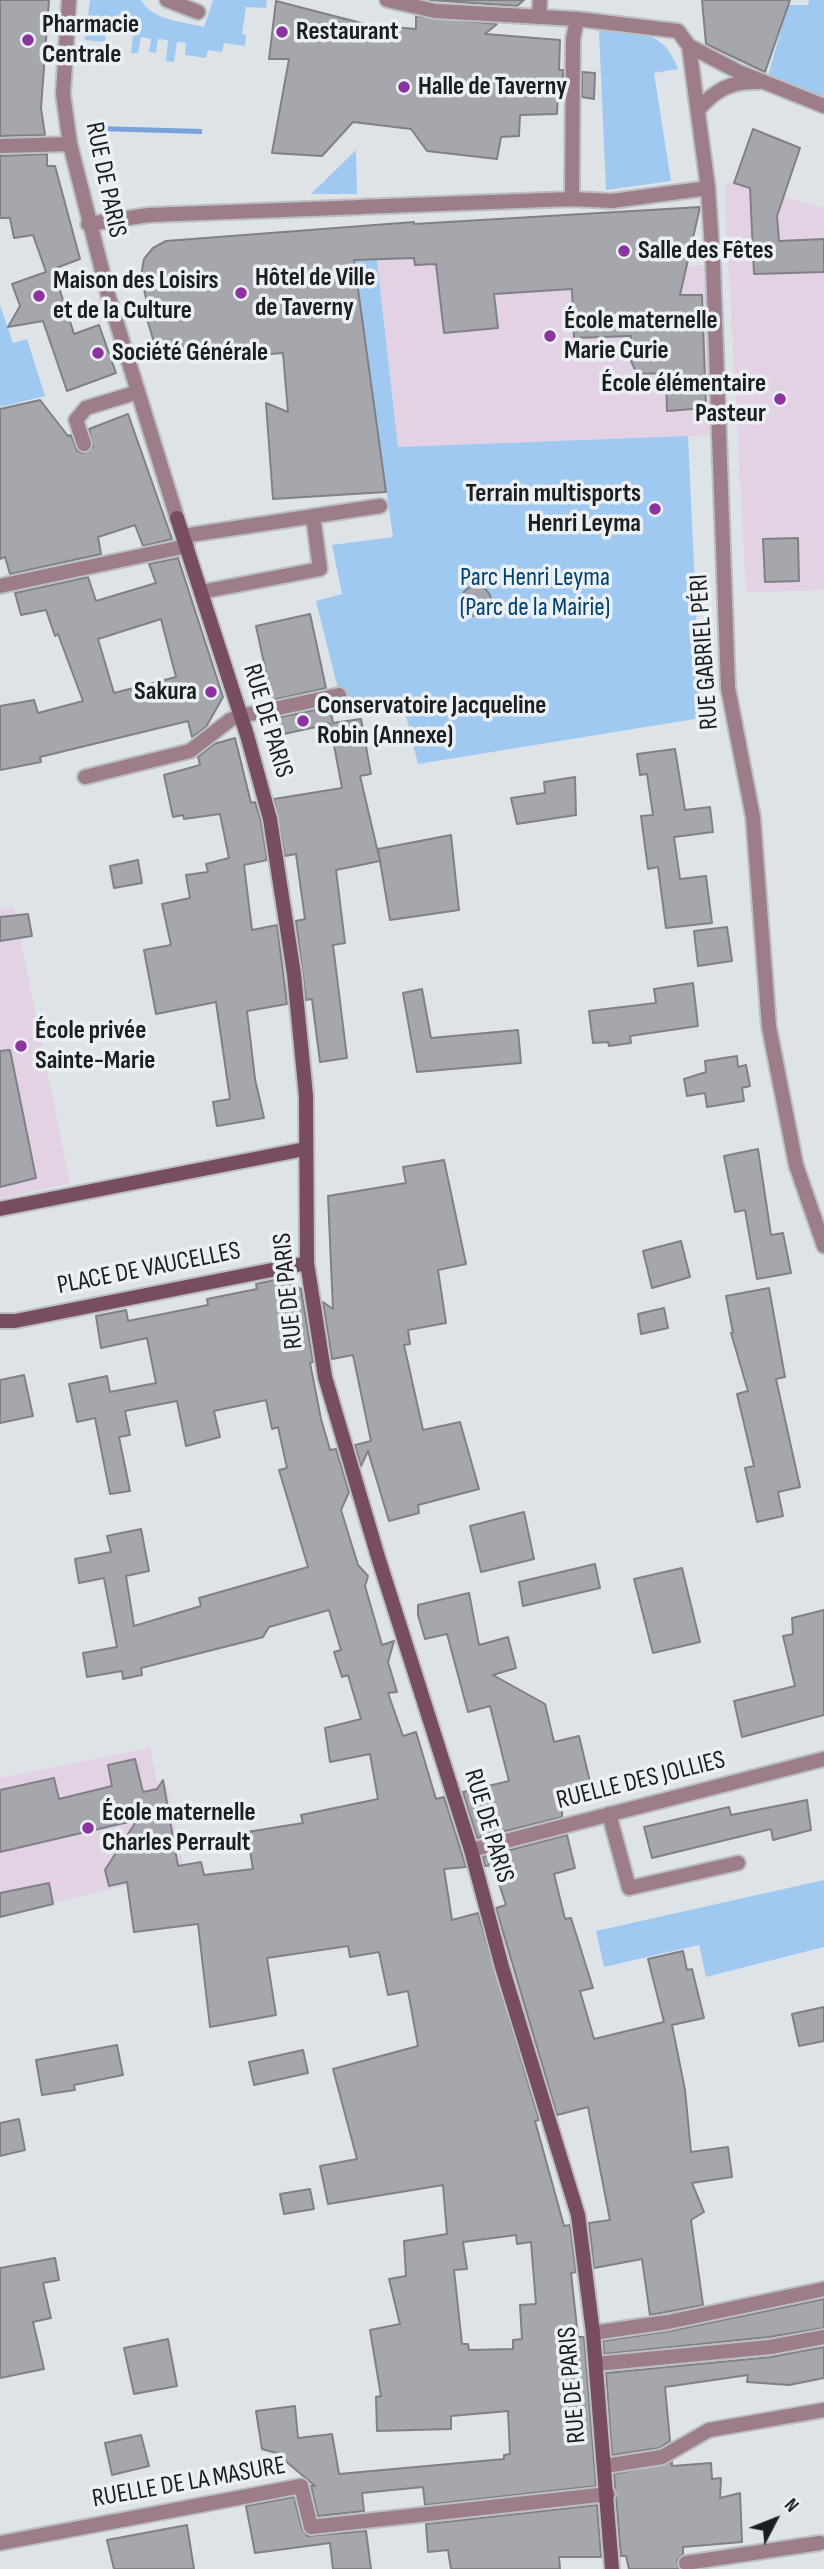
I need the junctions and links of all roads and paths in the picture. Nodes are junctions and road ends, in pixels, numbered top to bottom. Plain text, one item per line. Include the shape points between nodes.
1 (69, 0) edge
2 (167, 0) edge
3 (387, 0) edge
4 (540, 0) edge
5 (198, 12) dead end
6 (538, 17) junction
7 (577, 19) junction
8 (689, 46) junction
9 (766, 83) junction
10 (824, 106) edge
11 (698, 110) junction
12 (70, 144) junction
13 (0, 146) edge
14 (708, 188) junction
15 (572, 199) junction
16 (88, 223) junction
17 (138, 392) junction
18 (84, 444) dead end
19 (380, 506) dead end
20 (313, 516) junction
21 (185, 541) junction
22 (0, 586) edge
23 (201, 592) junction
24 (339, 695) dead end
25 (241, 716) junction
26 (85, 777) dead end
27 (305, 1149) junction
28 (0, 1209) edge
29 (824, 1246) edge
30 (307, 1263) junction
31 (0, 1321) edge
32 (824, 1759) edge
33 (609, 1814) junction
34 (471, 1850) junction
35 (738, 1863) dead end
36 (824, 2290) edge
37 (593, 2333) junction
38 (824, 2337) edge
39 (596, 2364) junction
40 (824, 2410) edge
41 (606, 2466) junction
42 (608, 2494) junction
43 (0, 2543) edge
44 (820, 2543) dead end
45 (686, 2563) dead end
46 (612, 2569) edge

1 - 12 street, RUE DE PARIS via 63,94
2 - 5 street
3 - 6 street via 435,11
4 - 6 street
6 - 7 street
7 - 8 street via 678,31
7 - 15 street
8 - 9 street
8 - 11 street, RUE GABRIEL PÉRI
9 - 10 street
9 - 11 street via 730,83
11 - 14 street, RUE GABRIEL PÉRI
12 - 13 street
12 - 16 street, RUE DE PARIS
14 - 15 street via 612,201
14 - 29 street, RUE GABRIEL PÉRI via 728,688 752,817 769,1027 796,1165
15 - 16 street via 149,215
16 - 17 street, RUE DE PARIS
17 - 18 street via 86,408 76,420
17 - 21 street, RUE DE PARIS
19 - 20 street
20 - 21 street
20 - 23 street via 320,569
21 - 22 street
21 - 23 street, RUE DE PARIS
23 - 25 street, RUE DE PARIS
24 - 25 street
25 - 26 street via 190,751
25 - 27 street, RUE DE PARIS via 270,819 294,974 306,1096
27 - 28 street
27 - 30 street, RUE DE PARIS
30 - 31 street, PLACE DE VAUCELLES
30 - 34 street, RUE DE PARIS via 325,1377
32 - 33 street, RUELLE DES JOLLIES
33 - 34 street, RUELLE DES JOLLIES
33 - 35 street via 629,1888
34 - 37 street, RUE DE PARIS via 578,2214
36 - 37 street
37 - 39 street, RUE DE PARIS
38 - 39 street via 770,2347
39 - 41 street, RUE DE PARIS
40 - 41 street via 709,2430 662,2457
41 - 42 street, RUE DE PARIS
42 - 43 street, RUELLE DE LA MASURE via 311,2528 301,2486
42 - 46 street, RUE DE PARIS
44 - 45 street

